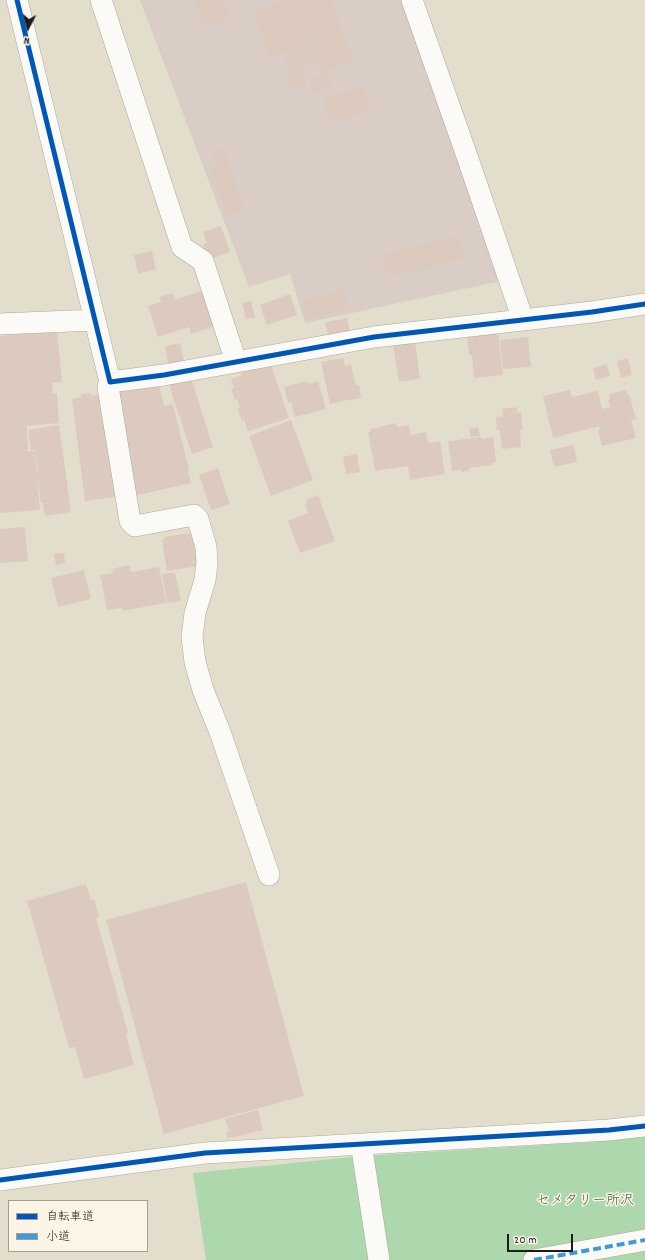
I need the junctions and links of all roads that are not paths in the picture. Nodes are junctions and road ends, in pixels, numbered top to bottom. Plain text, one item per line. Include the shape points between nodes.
1 (17, 0) edge
2 (101, 0) edge
3 (412, 0) edge
4 (645, 304) edge
5 (96, 320) junction
6 (523, 320) junction
7 (0, 324) edge
8 (236, 362) junction
9 (110, 382) junction
10 (270, 875) dead end
11 (645, 1126) edge
12 (363, 1156) dead end
13 (0, 1180) edge
14 (645, 1240) edge
15 (379, 1260) edge
16 (534, 1260) edge

1 - 5 street
2 - 8 street via 182,247 203,261
3 - 6 street
4 - 6 street
5 - 7 street
5 - 9 street
6 - 8 street via 374,337
8 - 9 street
9 - 10 street via 108,386 130,521 135,526 194,515 198,519 206,547 207,564 192,637 195,662
11 - 13 street via 205,1153
12 - 15 street
14 - 16 street

